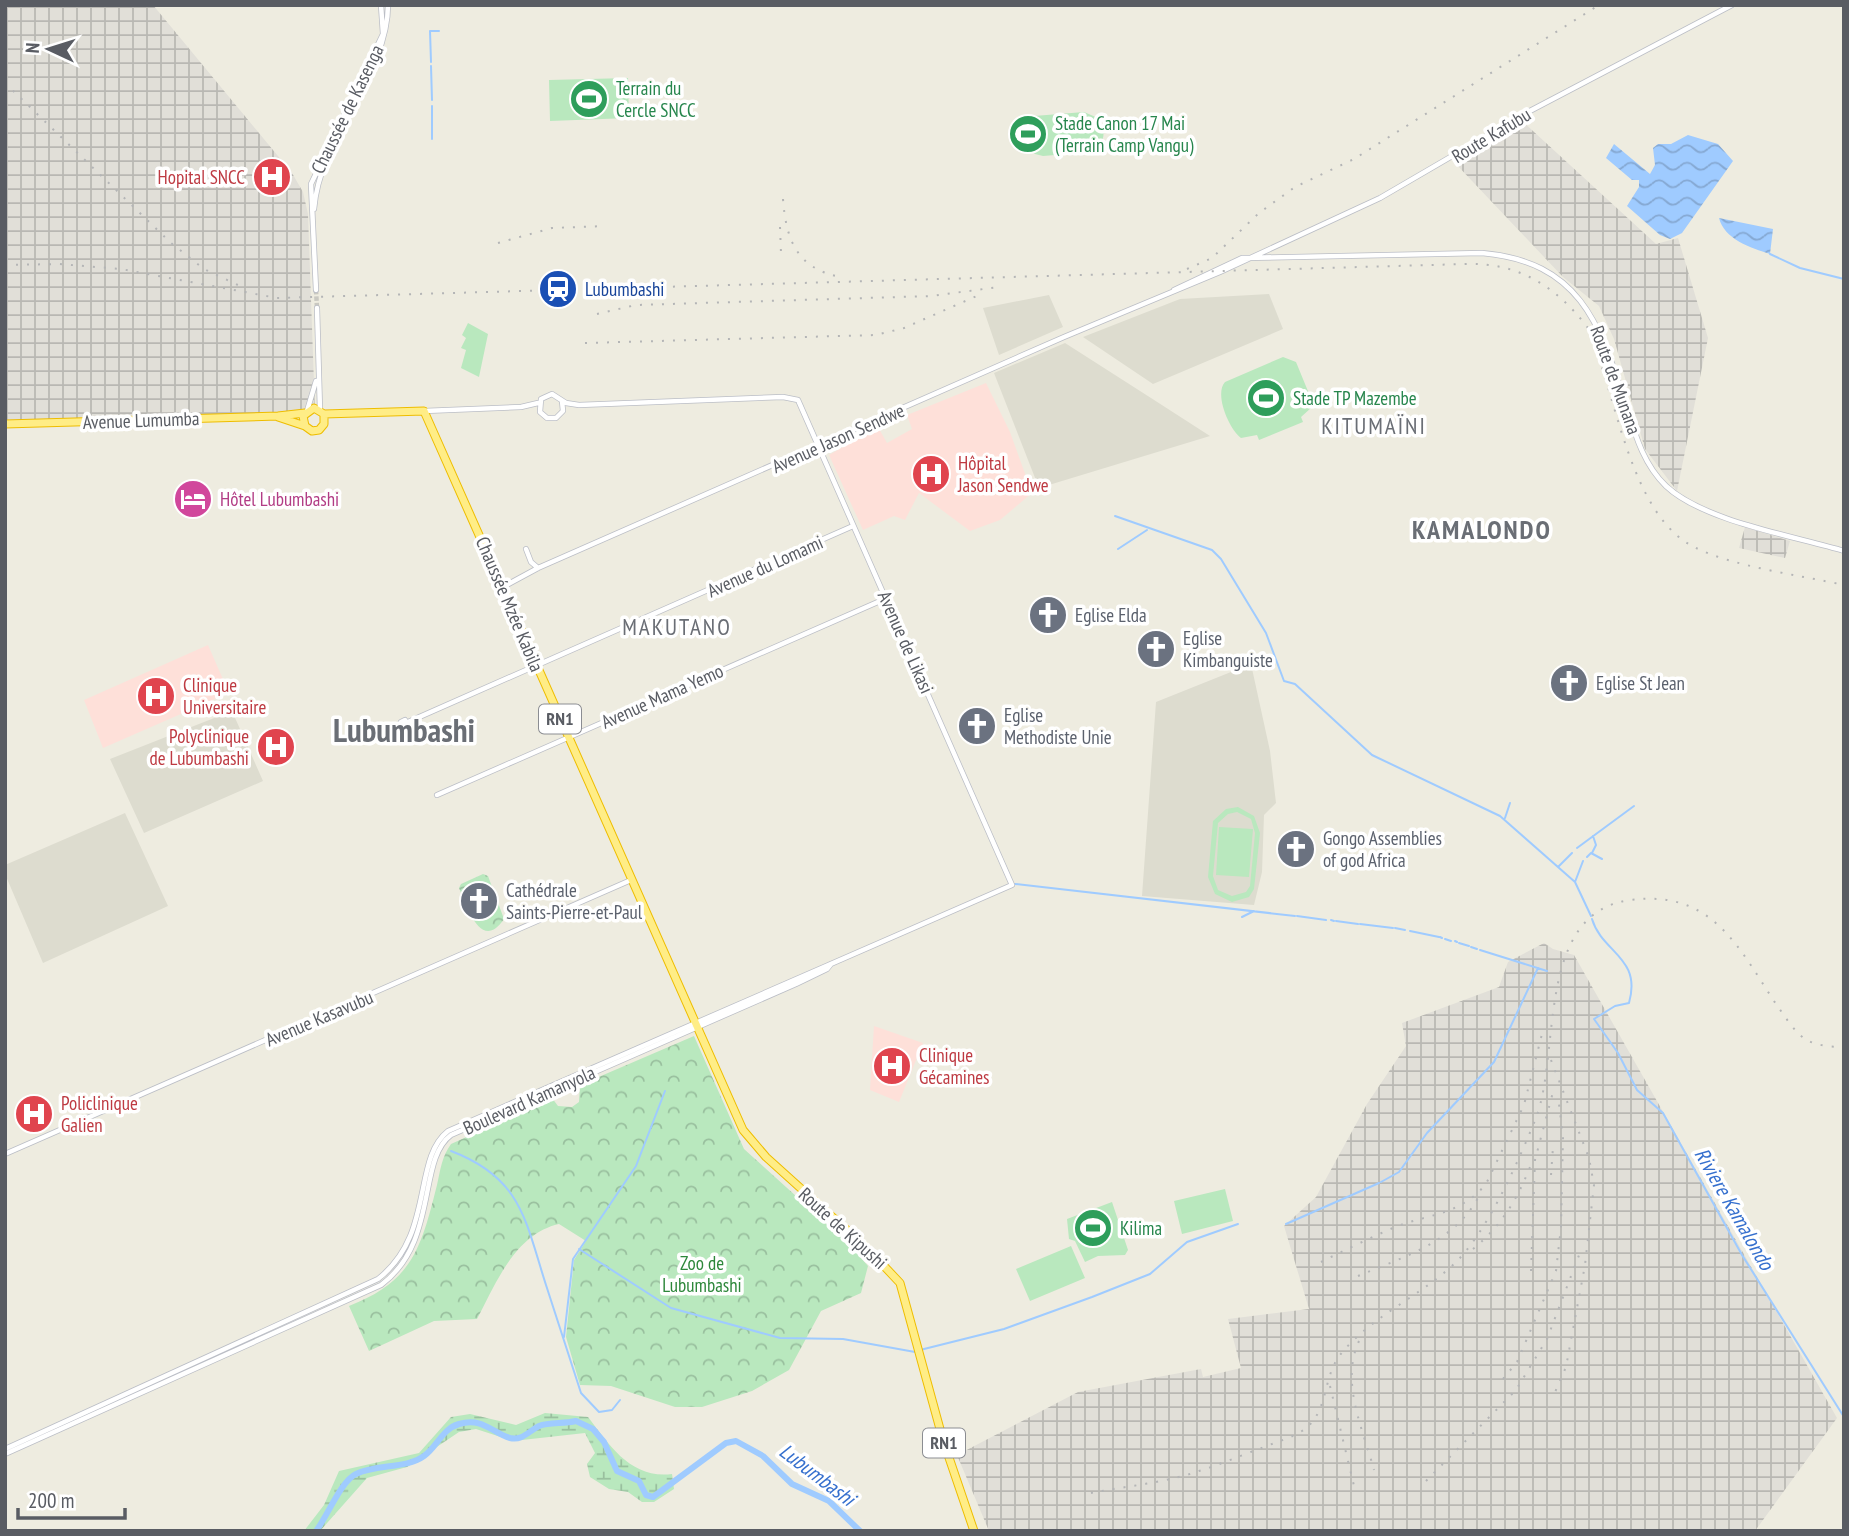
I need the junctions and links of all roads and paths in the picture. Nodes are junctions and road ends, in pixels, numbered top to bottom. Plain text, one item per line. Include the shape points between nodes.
1 (381, 5) edge
2 (388, 5) edge
3 (1732, 5) edge
4 (313, 212) junction
5 (1248, 258) junction
6 (316, 290) tunnel mouth
7 (317, 308) tunnel mouth
8 (317, 377) junction
9 (562, 401) junction
10 (539, 402) junction
11 (579, 405) junction
12 (521, 407) junction
13 (425, 411) junction
14 (306, 412) junction
15 (322, 412) junction
16 (540, 412) junction
17 (562, 413) junction
18 (347, 414) junction
19 (278, 416) junction
20 (5, 424) edge
21 (304, 426) junction
22 (321, 428) junction
23 (819, 446) junction
24 (853, 526) junction
25 (526, 549) dead end
26 (1844, 551) edge
27 (538, 568) junction
28 (503, 587) junction
29 (887, 598) junction
30 (536, 666) junction
31 (408, 722) dead end
32 (568, 737) junction
33 (437, 794) dead end
34 (631, 880) junction
35 (1012, 885) joint
36 (695, 1024) junction
37 (5, 1154) edge
38 (5, 1451) edge
39 (974, 1531) edge

1 - 4 main road, Chaussée de Kasenga via 383,34 311,184
2 - 4 main road, Chaussée de Kasenga via 386,35 320,171
3 - 5 main road, Route Kafubu via 1526,113 1392,192
4 - 6 main road, Chaussée de Kasenga
5 - 23 main road, Avenue Jason Sendwe
5 - 26 main road, Route de Munana via 1482,253 1542,270 1568,288 1594,318 1638,441 1665,485 1704,509
7 - 8 main road
8 - 14 main road
8 - 15 main road
9 - 10 main road via 552,394
9 - 11 main road
9 - 17 main road
10 - 12 main road, Avenue Lumumba
10 - 16 main road
11 - 17 main road
11 - 23 main road, Avenue de Likasi via 798,400
12 - 13 main road, Avenue Lumumba
12 - 16 main road
13 - 18 highway, Avenue Lumumba
13 - 28 highway, Chaussée Mzée Kabila / RN1
14 - 15 highway, Avenue Lumumba
14 - 19 highway, Avenue Lumumba
14 - 21 highway
15 - 18 highway, Avenue Lumumba
15 - 22 highway via 325,422
16 - 17 main road via 549,419
18 - 22 highway, Avenue Lumumba
19 - 20 highway, Avenue Lumumba
19 - 21 highway, Avenue Lumumba
21 - 22 highway, Avenue Lumumba via 312,431
23 - 24 main road, Avenue de Likasi
23 - 27 main road, Avenue Jason Sendwe
24 - 29 main road, Avenue de Likasi
24 - 30 main road, Avenue du Lomami
25 - 27 main road
27 - 28 main road, Avenue Jason Sendwe
28 - 30 highway, Chaussée Mzée Kabila / RN1
29 - 32 main road, Avenue Mama Yemo
29 - 35 main road, Avenue de Likasi
30 - 31 main road, Avenue du Lomami
30 - 32 highway, Chaussée Mzée Kabila / RN1
32 - 33 main road, Avenue Mama Yemo
32 - 34 highway, Chaussée Mzée Kabila / RN1
34 - 36 highway, Chaussée Mzée Kabila / RN1
34 - 37 main road, Avenue Kasavubu
35 - 36 main road, Boulevard Kamanyola
36 - 38 main road, Boulevard Kamanyola via 443,1135 433,1151 410,1243 394,1266 369,1286
36 - 39 highway, Route de Kipushi / RN1 via 747,1135 896,1278 907,1301 943,1440

